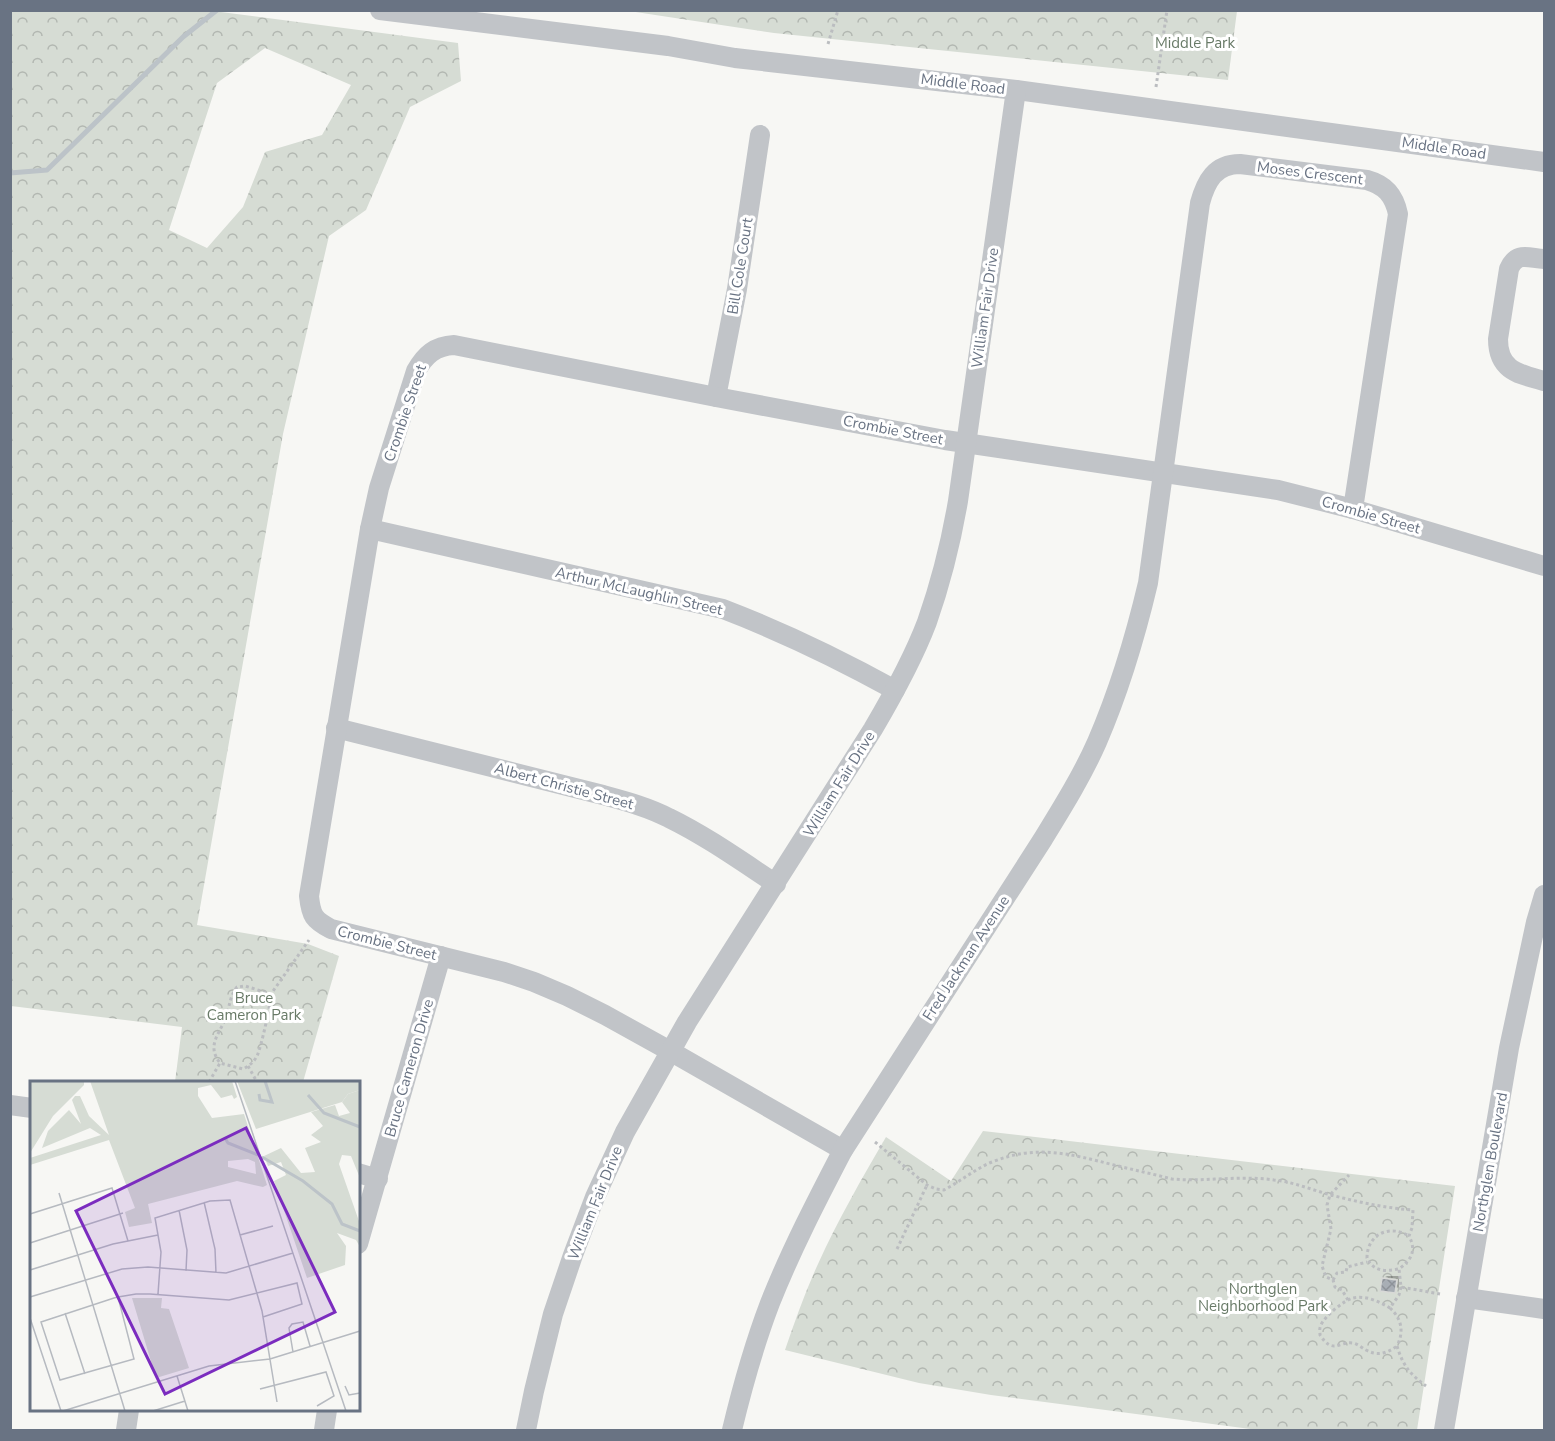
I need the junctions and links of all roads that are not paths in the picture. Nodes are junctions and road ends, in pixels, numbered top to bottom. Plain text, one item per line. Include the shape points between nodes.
1 (380, 10) edge
2 (1016, 90) junction
3 (760, 135) dead end
4 (1545, 162) edge
5 (1545, 259) edge
6 (1545, 381) edge
7 (716, 397) junction
8 (966, 443) junction
9 (1164, 473) junction
10 (1353, 509) junction
11 (370, 529) junction
12 (1545, 566) edge
13 (895, 690) junction
14 (336, 728) junction
15 (776, 884) junction
16 (1545, 895) edge
17 (441, 956) junction
18 (670, 1051) junction
19 (10, 1105) edge
20 (30, 1108) edge
21 (843, 1150) junction
22 (360, 1174) edge
23 (378, 1179) junction
24 (360, 1238) edge
25 (1466, 1298) junction
26 (1545, 1309) edge
27 (129, 1411) edge
28 (327, 1411) edge
29 (126, 1431) edge
30 (324, 1431) edge
31 (526, 1431) edge
32 (732, 1431) edge
33 (1444, 1431) edge

1 - 2 street, Middle Road via 735,58
2 - 4 street, Middle Road
2 - 8 street, William Fair Drive
3 - 7 street, Bill Cole Court
5 - 6 street via 1518,257 1511,264 1498,349 1507,366
7 - 8 street, Crombie Street
7 - 11 street, Crombie Street via 454,345 443,346 422,360 416,371
8 - 9 street, Crombie Street
8 - 13 street, William Fair Drive via 945,561 926,622
9 - 10 street, Crombie Street via 1278,490
9 - 10 street, Moses Crescent via 1200,203 1210,178 1229,164 1240,164 1366,180 1390,193 1398,214
9 - 21 street, Fred Jackman Avenue via 1148,584 1136,634 1096,744 1043,839
10 - 12 street, Crombie Street
11 - 13 street, Arthur McLaughlin Street via 723,609 815,648
11 - 14 street, Crombie Street
13 - 15 street, William Fair Drive
14 - 15 street, Albert Christie Street via 638,805 693,831
14 - 17 street, Crombie Street via 310,910 314,918 331,929
15 - 18 street, William Fair Drive
16 - 25 street, Northglen Boulevard via 1509,1048
17 - 18 street, Crombie Street via 504,972 556,991
17 - 23 street, Bruce Cameron Drive
18 - 21 street, Crombie Street
18 - 31 street, William Fair Drive via 625,1132 573,1255 553,1314
19 - 20 street
21 - 32 street, Fred Jackman Avenue via 814,1204 770,1304
22 - 23 street
23 - 24 street, Bruce Cameron Drive
25 - 26 street
25 - 33 street, Northglen Boulevard
27 - 29 street
28 - 30 street

